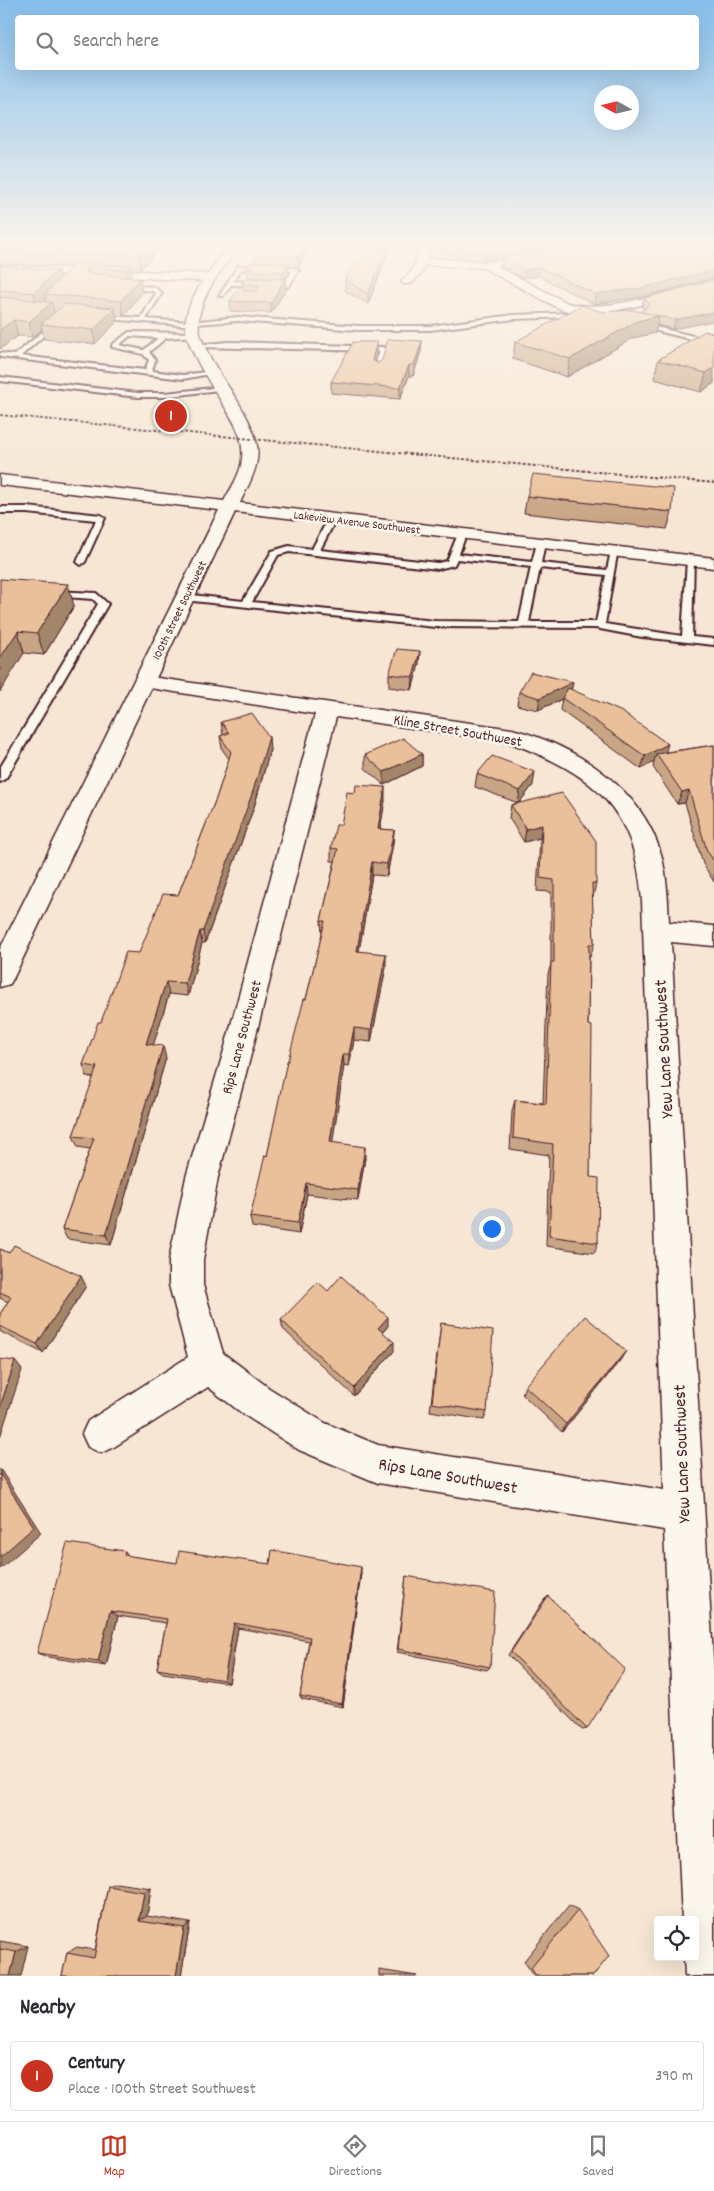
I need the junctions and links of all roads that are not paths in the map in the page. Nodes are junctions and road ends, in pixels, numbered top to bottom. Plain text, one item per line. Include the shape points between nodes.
1 (39, 337) edge
2 (125, 337) edge
3 (163, 337) edge
4 (196, 337) edge
5 (209, 337) edge
6 (689, 337) edge
7 (714, 343) edge
8 (145, 352) junction
9 (0, 355) edge
10 (17, 356) junction
11 (377, 370) edge
12 (148, 373) junction
13 (0, 379) edge
14 (217, 381) junction
15 (0, 480) edge
16 (231, 507) junction
17 (0, 510) edge
18 (332, 519) junction
19 (462, 534) junction
20 (541, 543) junction
21 (615, 551) junction
22 (315, 552) junction
23 (454, 556) junction
24 (691, 560) junction
25 (82, 562) dead end
26 (714, 563) edge
27 (536, 566) junction
28 (611, 573) junction
29 (38, 593) edge
30 (184, 597) junction
31 (246, 604) junction
32 (523, 625) junction
33 (600, 626) junction
34 (688, 639) junction
35 (714, 642) edge
36 (144, 682) junction
37 (327, 710) junction
38 (0, 778) edge
39 (658, 931) junction
40 (714, 936) edge
41 (0, 977) edge
42 (209, 1365) junction
43 (101, 1434) dead end
44 (683, 1513) junction
45 (710, 1976) edge

1 - 10 lane
2 - 8 lane via 114,346
3 - 8 lane
4 - 14 street, 100th Street Southwest
5 - 11 lane via 229,344 383,349
6 - 7 lane
8 - 12 lane via 152,360
9 - 10 lane
10 - 12 lane
12 - 14 lane
13 - 14 lane via 146,396
14 - 16 street, 100th Street Southwest via 247,432 250,459
15 - 16 street, Lakeview Avenue Southwest
16 - 18 street, Lakeview Avenue Southwest
16 - 30 street, 100th Street Southwest
17 - 25 lane via 101,518
18 - 19 street, Lakeview Avenue Southwest
18 - 22 lane
19 - 20 street, Lakeview Avenue Southwest
19 - 23 lane
20 - 21 street, Lakeview Avenue Southwest
20 - 27 lane
21 - 24 street, Lakeview Avenue Southwest
21 - 28 lane
22 - 23 lane via 438,566 451,563
22 - 31 lane via 289,549 275,553
23 - 27 lane
24 - 26 street, Lakeview Avenue Southwest
24 - 34 lane
27 - 28 lane
27 - 32 lane
28 - 33 lane
29 - 38 lane via 96,596 103,604
30 - 31 lane
30 - 36 street, 100th Street Southwest
31 - 32 lane via 435,624
32 - 33 lane
33 - 34 lane
34 - 35 lane
36 - 37 street, Kline Street Southwest
36 - 41 street, 100th Street Southwest
37 - 39 street, Kline Street Southwest via 512,736 542,746 595,776 625,805 638,826 648,851
37 - 42 street, Rips Lane Southwest via 202,1177 186,1260 186,1285
39 - 40 street
39 - 44 street, Yew Lane Southwest via 684,1478
42 - 43 street
42 - 44 street, Rips Lane Southwest via 256,1401 312,1437 378,1464
44 - 45 street, Yew Lane Southwest

